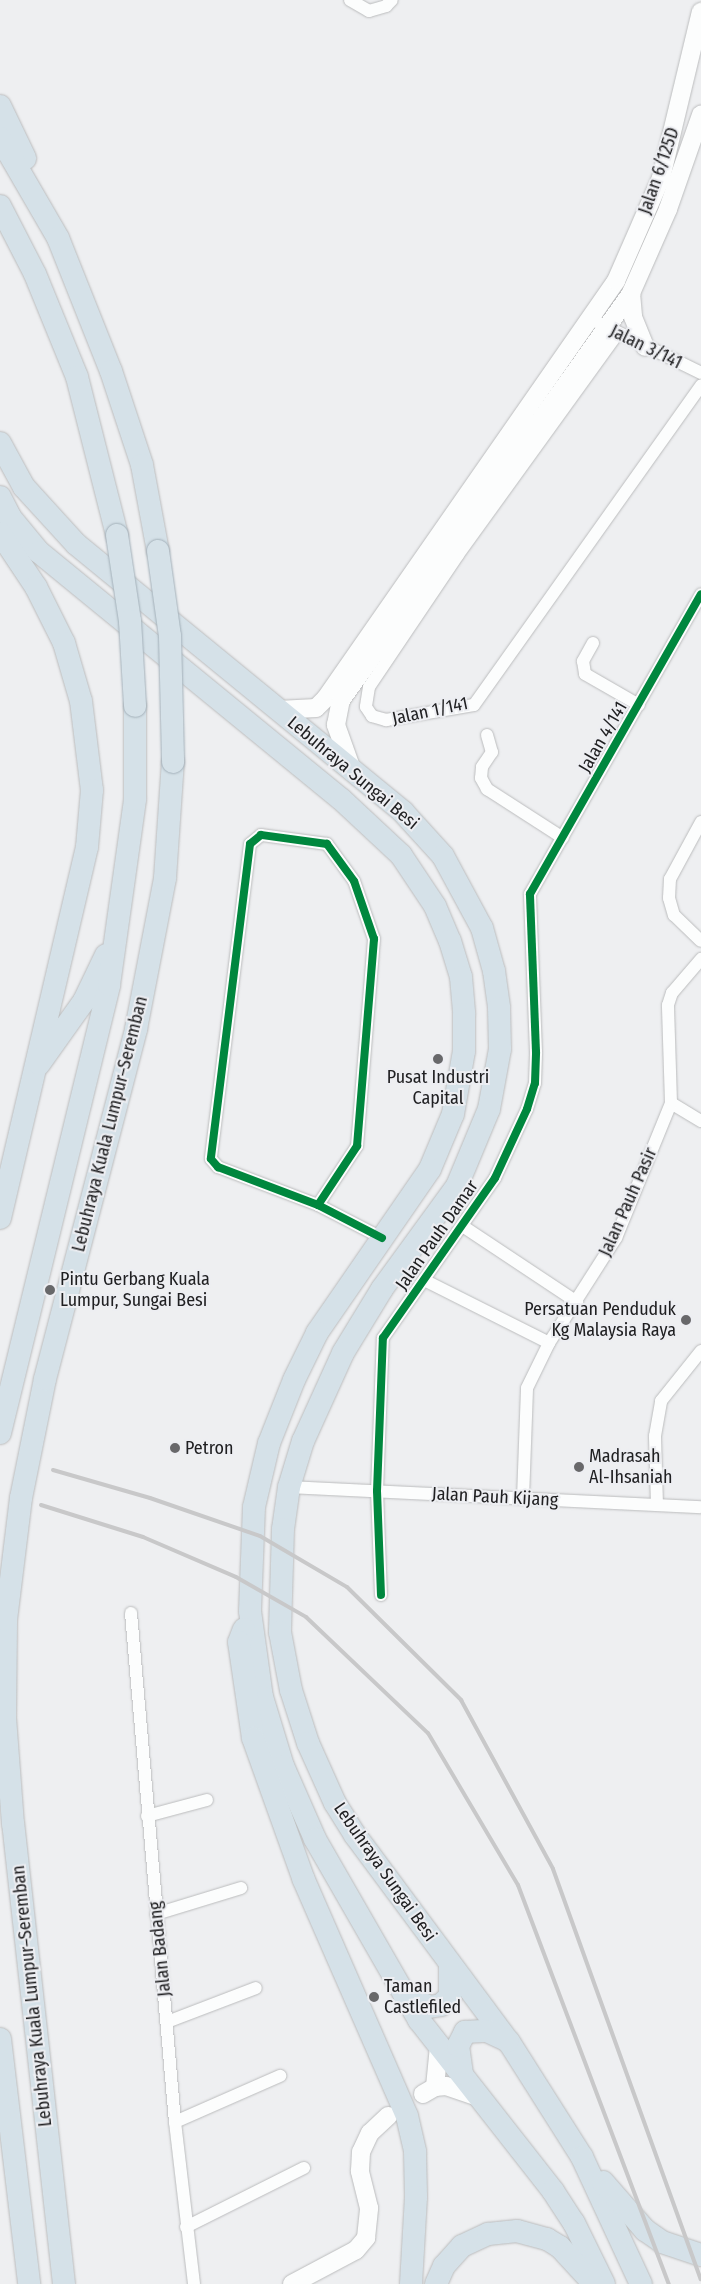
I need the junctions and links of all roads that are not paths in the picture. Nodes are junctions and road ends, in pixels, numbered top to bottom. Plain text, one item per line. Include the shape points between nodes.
1 (350, 0) edge
2 (392, 0) edge
3 (701, 12) edge
4 (0, 106) edge
5 (701, 115) edge
6 (0, 138) edge
7 (29, 186) junction
8 (0, 206) edge
9 (631, 293) junction
10 (604, 326) junction
11 (646, 347) junction
12 (701, 373) edge
13 (701, 385) edge
14 (0, 443) edge
15 (0, 496) edge
16 (0, 533) edge
17 (701, 594) edge
18 (593, 643) dead end
19 (639, 705) junction
20 (278, 710) junction
21 (487, 735) dead end
22 (352, 770) junction
23 (701, 822) edge
24 (563, 838) junction
25 (530, 894) joint
26 (119, 928) junction
27 (701, 941) edge
28 (701, 960) edge
29 (34, 1070) junction
30 (671, 1103) junction
31 (701, 1121) edge
32 (318, 1206) junction
33 (0, 1218) edge
34 (464, 1227) junction
35 (382, 1238) junction
36 (424, 1280) junction
37 (577, 1302) junction
38 (549, 1343) junction
39 (701, 1350) edge
40 (0, 1433) edge
41 (289, 1487) junction
42 (377, 1491) junction
43 (523, 1498) junction
44 (657, 1505) junction
45 (701, 1507) edge
46 (381, 1595) dead end
47 (250, 1611) junction
48 (131, 1613) dead end
49 (208, 1800) dead end
50 (147, 1816) junction
51 (241, 1888) dead end
52 (156, 1914) junction
53 (450, 1964) junction
54 (256, 1988) dead end
55 (402, 1993) junction
56 (167, 2022) junction
57 (0, 2039) edge
58 (509, 2042) junction
59 (439, 2046) junction
60 (463, 2075) junction
61 (280, 2076) dead end
62 (481, 2098) junction
63 (388, 2116) dead end
64 (175, 2122) junction
65 (582, 2157) junction
66 (304, 2168) dead end
67 (186, 2227) junction
68 (701, 2255) edge
69 (29, 2284) edge
70 (64, 2284) edge
71 (194, 2284) edge
72 (292, 2284) edge
73 (411, 2284) edge
74 (436, 2284) edge
75 (594, 2284) edge
76 (604, 2284) edge
77 (641, 2284) edge

1 - 2 street via 369,11 386,6
3 - 10 street, Jalan 6/125D via 661,178 616,281
4 - 7 highway via 23,147
5 - 9 street, Jalan 6/125D via 668,209
6 - 7 highway, Lebuhraya Kuala Lumpur–Seremban
7 - 70 highway, Lebuhraya Kuala Lumpur–Seremban, bridge via 58,238 111,371 142,465 170,636 173,762 165,878 145,982 45,1379 21,1498 6,1620 5,1718 13,1824
8 - 26 highway, Lebuhraya Kuala Lumpur–Seremban, bridge via 35,274 77,377 117,535 130,621 135,706 135,799
9 - 10 street, Jalan 6/125D
9 - 11 street via 633,317
10 - 11 street, Jalan 3/141
10 - 13 street, Jalan 1/141 via 369,687 366,707 372,716 386,720 474,705
10 - 20 street via 326,698 316,708
10 - 22 street via 341,700 336,725
11 - 12 street, Jalan 3/141
14 - 20 highway, Lebuhraya Sungai Besi via 24,487 69,537
15 - 35 highway, Lebuhraya Sungai Besi via 10,516 39,552 373,828 401,855 435,906 461,977 464,1051 460,1084 453,1114 430,1169
16 - 29 highway via 36,587 64,643 81,701 90,758 92,790 87,847
17 - 19 street, Jalan 4/141
18 - 19 street via 583,661 585,674
19 - 24 street, Jalan 4/141
20 - 22 highway, Lebuhraya Sungai Besi
21 - 24 street via 492,752 482,767 481,778 487,789
22 - 41 highway, Lebuhraya Sungai Besi via 424,833 444,856 465,892 482,928 494,971 500,1049 489,1109 475,1151 458,1186 382,1289 343,1354 303,1441
23 - 27 street via 670,879 669,898 674,915
24 - 25 street, Jalan 4/141
25 - 34 street, Jalan Pauh Damar via 535,1083 495,1178
26 - 29 highway via 84,1001
26 - 40 highway, Lebuhraya Kuala Lumpur–Seremban via 109,985
28 - 30 street, Jalan Pauh Pasir via 672,993 668,1005
29 - 33 highway
30 - 31 street
30 - 37 street, Jalan Pauh Pasir via 616,1238
32 - 32 street via 218,1167 211,1159 250,844 260,835 326,844 354,881 374,939 357,1146
32 - 35 street
34 - 36 street, Jalan Pauh Damar
34 - 37 street
35 - 47 highway, Lebuhraya Sungai Besi via 317,1333 269,1443 254,1507
36 - 38 street
36 - 42 street, Jalan Pauh Damar via 383,1338
37 - 38 street, Jalan Pauh Pasir
38 - 43 street, Jalan Pauh Pasir via 527,1388
39 - 44 street via 661,1401 655,1436
41 - 42 street, Jalan Pauh Kijang
41 - 53 highway, Lebuhraya Sungai Besi via 279,1578 280,1632 291,1690 308,1743 354,1835
42 - 43 street, Jalan Pauh Kijang
42 - 46 street, Jalan Pauh Damar
43 - 44 street, Jalan Pauh Kijang
44 - 45 street, Jalan Pauh Kijang
47 - 55 highway, Lebuhraya Sungai Besi via 262,1697 283,1766 315,1839
47 - 73 highway via 239,1642 253,1738 303,1878 407,2116 415,2152
48 - 50 street, Jalan Badang
49 - 50 street
50 - 52 street, Jalan Badang
51 - 52 street
52 - 56 street, Jalan Badang
53 - 55 highway via 450,1996 441,2005 429,2007
53 - 58 highway, Lebuhraya Sungai Besi
54 - 56 street
55 - 59 highway, Lebuhraya Sungai Besi
56 - 64 street, Jalan Badang
57 - 69 highway, Lebuhraya Kuala Lumpur–Seremban
58 - 60 highway via 487,2030 465,2032 458,2046
58 - 65 highway, Lebuhraya Sungai Besi
59 - 60 highway, Lebuhraya Sungai Besi
59 - 62 street via 429,2091 456,2087
60 - 62 highway, Lebuhraya Sungai Besi
61 - 64 street
62 - 76 highway, Lebuhraya Sungai Besi via 553,2190 574,2223
63 - 72 street via 370,2133 361,2152 360,2171 369,2208 366,2238 356,2250
64 - 67 street, Jalan Badang
65 - 68 highway via 645,2230 662,2242
65 - 77 highway, Lebuhraya Sungai Besi
66 - 67 street
67 - 71 street, Jalan Badang
74 - 75 highway via 444,2266 462,2246 488,2234 517,2231 547,2239 560,2247

